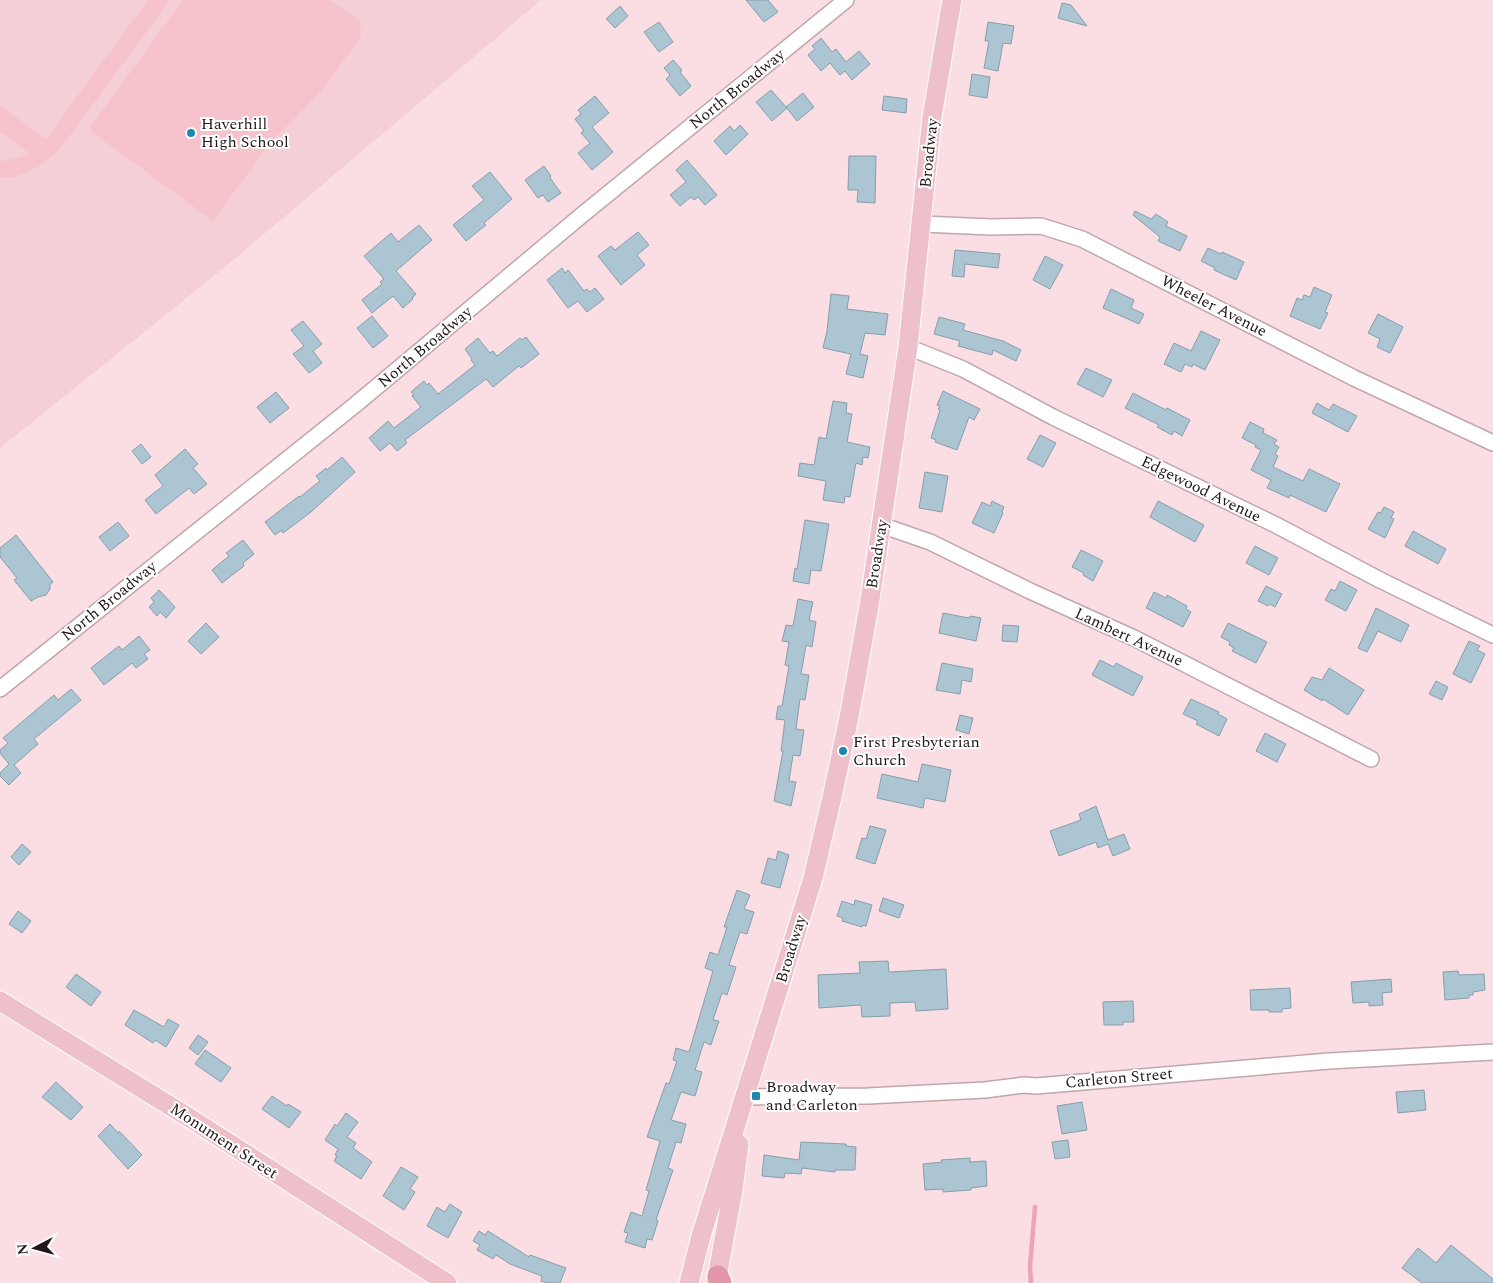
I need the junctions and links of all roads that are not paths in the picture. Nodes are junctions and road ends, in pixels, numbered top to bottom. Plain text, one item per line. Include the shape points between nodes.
1 (846, 0) edge
2 (952, 0) edge
3 (922, 224) junction
4 (908, 347) junction
5 (1493, 443) edge
6 (881, 525) junction
7 (1493, 634) edge
8 (0, 689) edge
9 (1371, 759) dead end
10 (0, 1002) edge
11 (1493, 1052) edge
12 (745, 1097) junction
13 (718, 1281) edge
14 (447, 1283) edge
15 (690, 1283) edge

1 - 8 street, North Broadway via 356,405
2 - 3 main road, Broadway via 932,117
3 - 4 main road, Broadway
3 - 5 street, Wheeler Avenue via 1041,226 1082,239 1354,378
4 - 6 main road, Broadway
4 - 7 street, Edgewood Avenue via 963,369 1053,417 1276,524 1380,580
6 - 9 street, Lambert Avenue via 930,542 1134,638
6 - 12 main road, Broadway via 852,702 813,878
10 - 14 main road, Monument Street via 188,1117
11 - 12 street, Carleton Street via 1329,1061 986,1090 868,1096
12 - 13 main road, Broadway
12 - 15 main road, Broadway via 701,1236

